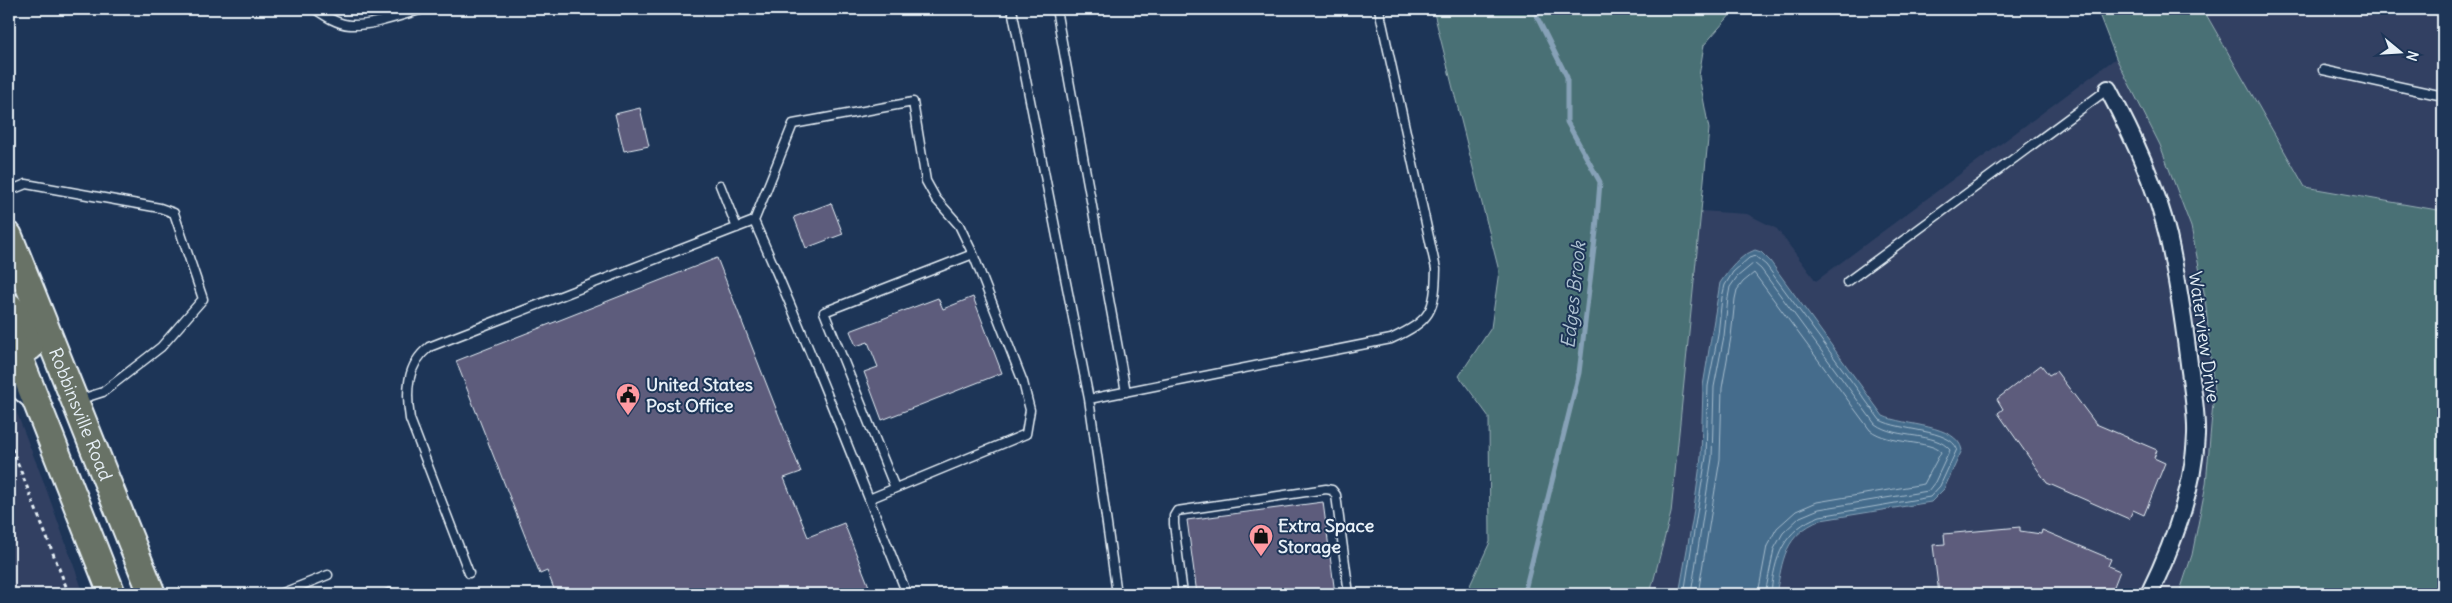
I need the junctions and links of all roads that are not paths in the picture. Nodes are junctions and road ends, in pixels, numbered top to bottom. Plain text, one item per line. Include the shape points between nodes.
1 (315, 9) edge
2 (424, 9) edge
3 (1012, 9) edge
4 (1056, 9) edge
5 (1379, 9) edge
6 (2323, 70) dead end
7 (2108, 89) joint
8 (2443, 96) edge
9 (720, 185) dead end
10 (9, 191) edge
11 (754, 221) junction
12 (736, 228) junction
13 (9, 236) edge
14 (973, 254) junction
15 (1847, 282) dead end
16 (9, 306) edge
17 (9, 332) edge
18 (9, 382) edge
19 (1126, 392) junction
20 (1089, 399) junction
21 (73, 401) junction
22 (37, 405) junction
23 (895, 488) junction
24 (869, 499) junction
25 (469, 573) dead end
26 (328, 575) dead end
27 (112, 594) edge
28 (152, 594) edge
29 (280, 594) edge
30 (907, 594) edge
31 (1117, 594) edge
32 (1183, 594) edge
33 (1349, 594) edge
34 (2149, 594) edge

1 - 2 lane via 330,19 349,25 366,24
3 - 20 lane
4 - 19 lane
5 - 19 lane via 1436,269 1436,300 1426,317 1412,329 1391,339
6 - 8 lane
7 - 15 lane
7 - 34 street, Waterview Drive via 2149,178 2168,235 2181,302 2196,434 2188,491 2175,534
9 - 12 lane
10 - 21 lane via 26,184 50,187 174,212 203,299 161,347 103,392
11 - 12 lane
11 - 14 lane via 792,124 912,102 926,181 936,199 959,225
11 - 24 lane
12 - 25 lane via 429,347 420,354 408,381 410,418
13 - 21 highway, Robbinsville Road
14 - 23 lane via 1023,382 1030,410 1026,434
14 - 23 lane via 824,312
16 - 21 highway via 46,384
17 - 22 highway, Robbinsville Road
18 - 22 street
19 - 20 lane
20 - 31 lane
21 - 28 highway, Robbinsville Road
22 - 27 highway, Robbinsville Road
23 - 24 lane
24 - 30 lane
26 - 29 lane
32 - 33 lane via 1174,516 1177,511 1320,489 1332,490 1336,495

